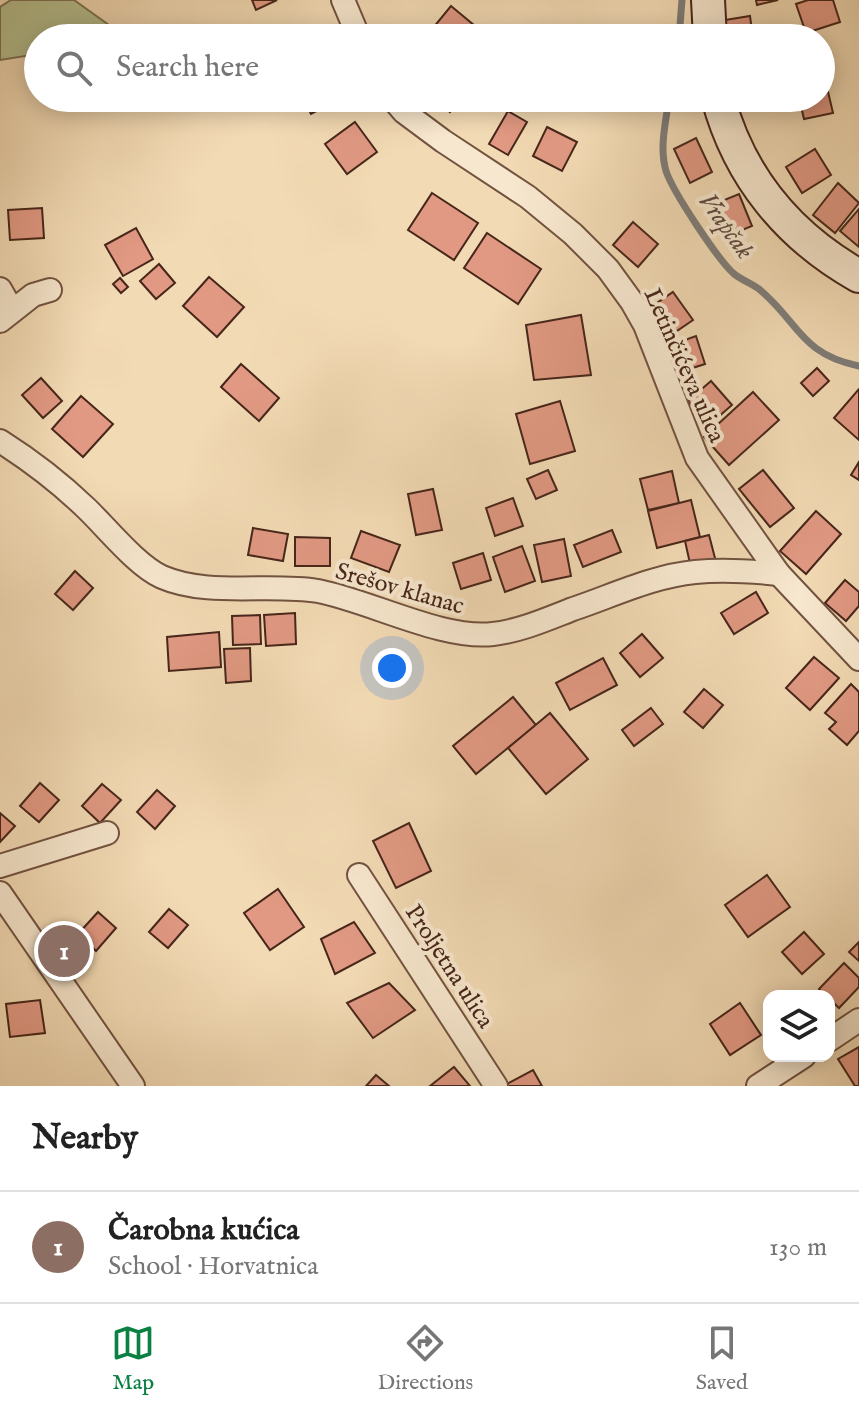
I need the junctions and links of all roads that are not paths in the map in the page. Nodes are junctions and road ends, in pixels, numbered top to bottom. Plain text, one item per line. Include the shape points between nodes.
1 (343, 0) edge
2 (708, 0) edge
3 (353, 24) edge
4 (709, 24) edge
5 (404, 112) edge
6 (723, 112) edge
7 (859, 276) edge
8 (0, 289) edge
9 (50, 290) dead end
10 (6, 316) edge
11 (0, 441) edge
12 (779, 574) junction
13 (859, 659) edge
14 (107, 833) dead end
15 (0, 866) edge
16 (359, 875) dead end
17 (0, 893) edge
18 (859, 1020) edge
19 (835, 1036) edge
20 (795, 1062) edge
21 (133, 1086) edge
22 (496, 1086) edge
23 (758, 1086) edge

1 - 3 street
2 - 4 street
5 - 12 street, Letinčićeva ulica via 528,197 608,269 645,325 697,458
6 - 7 street via 756,186 811,244
8 - 10 street
9 - 10 street via 33,295
11 - 12 street, Srešov klanac via 85,506 160,577 184,584 314,590 469,635 520,628 693,572
12 - 13 street, Letinčićeva ulica
14 - 15 street
16 - 22 street, Proljetna ulica
17 - 21 street
18 - 19 street
20 - 23 street

